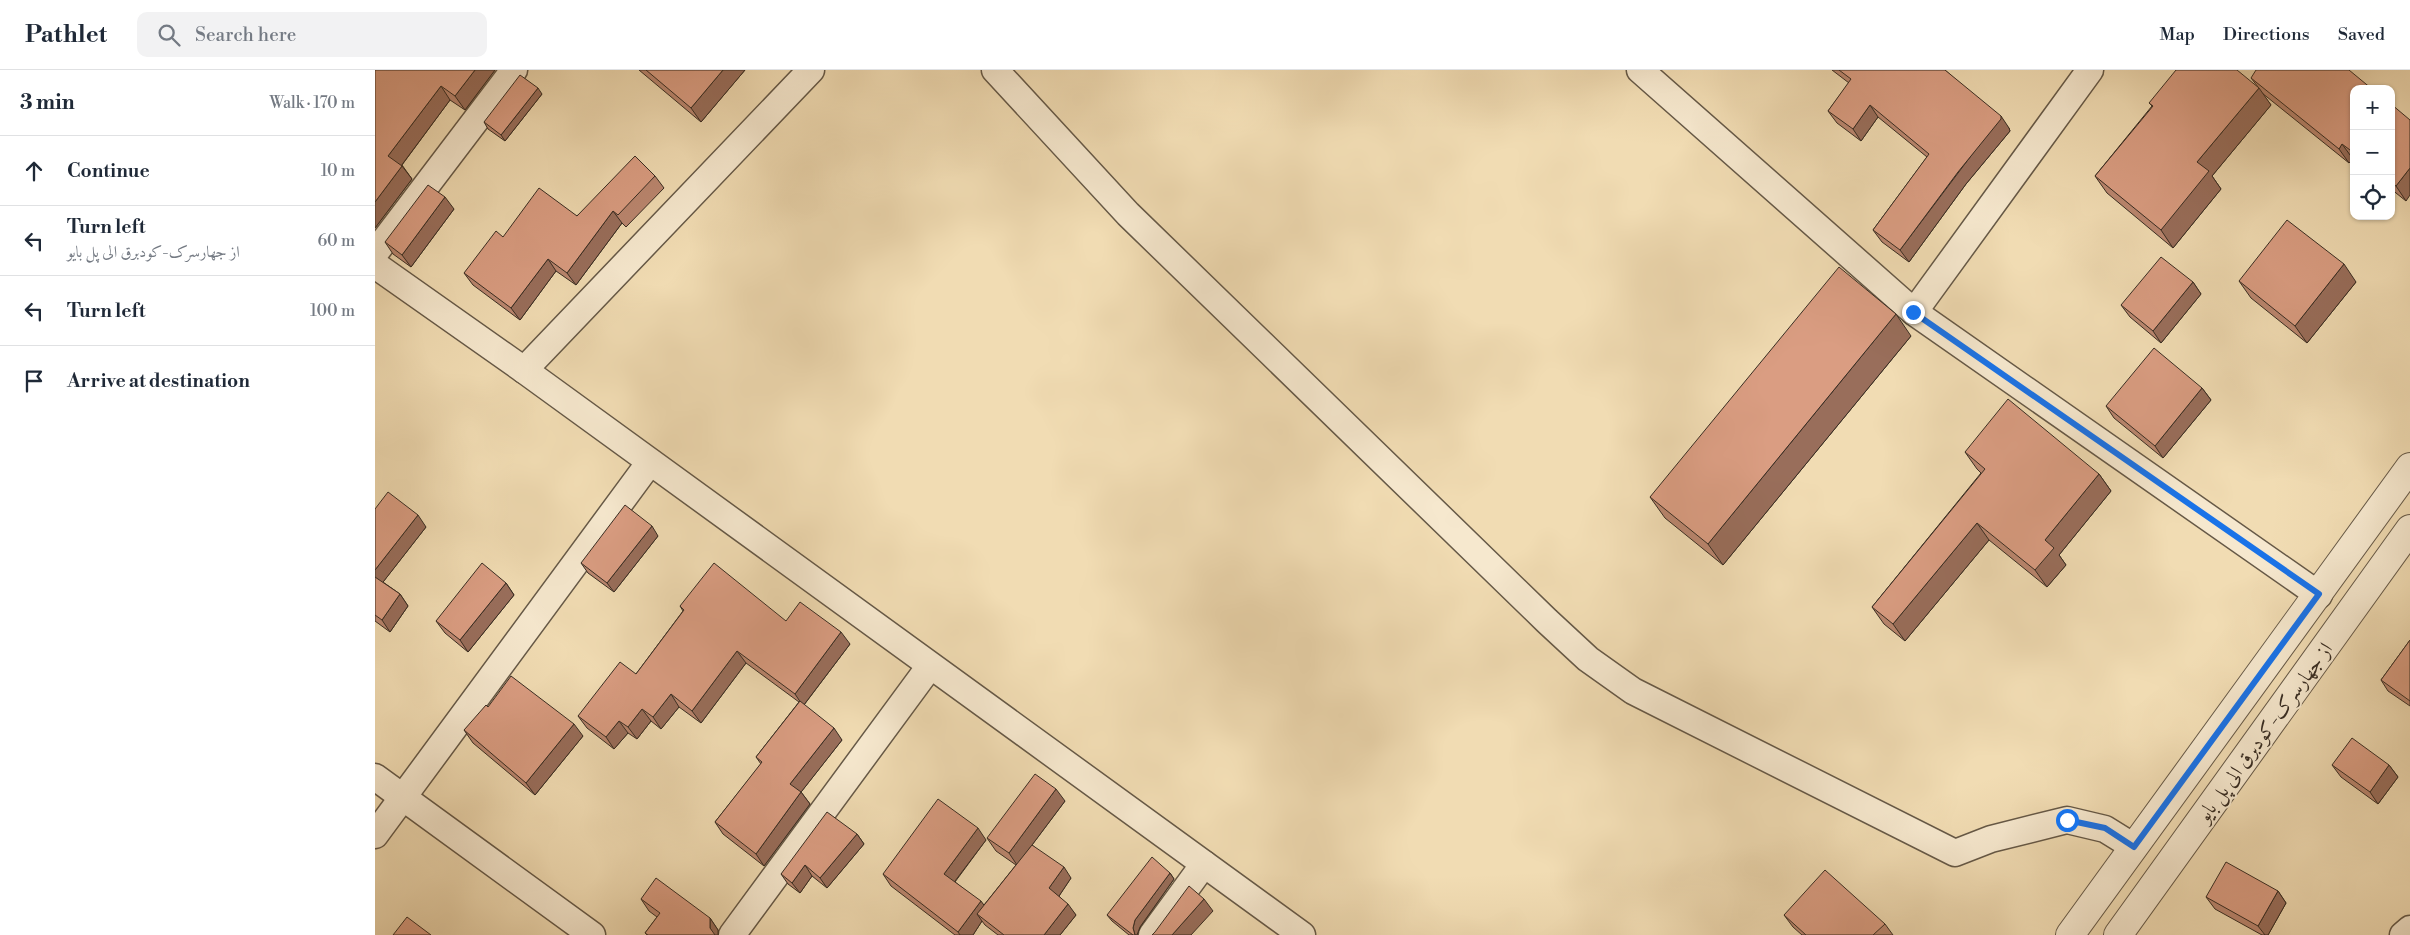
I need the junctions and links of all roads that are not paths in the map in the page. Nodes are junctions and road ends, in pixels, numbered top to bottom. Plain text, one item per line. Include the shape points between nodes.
1 (514, 70) edge
2 (811, 70) edge
3 (995, 70) edge
4 (1640, 70) edge
5 (2090, 70) edge
6 (375, 253) edge
7 (375, 265) edge
8 (1913, 312) junction
9 (524, 370) junction
10 (650, 462) junction
11 (2410, 467) edge
12 (2410, 529) edge
13 (2319, 594) junction
14 (930, 666) junction
15 (375, 777) edge
16 (403, 797) junction
17 (375, 835) edge
18 (2134, 847) junction
19 (1204, 864) junction
20 (2410, 929) edge
21 (592, 935) edge
22 (732, 935) edge
23 (1152, 935) edge
24 (1301, 935) edge
25 (2070, 935) edge
26 (2118, 935) edge
27 (2403, 935) edge

1 - 6 street
2 - 9 street
3 - 18 street via 1142,228 1547,621 1588,659 1633,691 1955,853 1991,839 2067,820 2105,828
4 - 8 street
5 - 8 street
7 - 9 street
8 - 13 street
9 - 10 street
10 - 14 street
10 - 16 street
11 - 13 street, از جهارسرک-کودبرق الی پل بایو
12 - 26 street, از جهارسرک-کودبرق الی پل بایو
13 - 18 street, از جهارسرک-کودبرق الی پل بایو
14 - 19 street
14 - 22 street
15 - 16 street
16 - 17 street
16 - 21 street
18 - 25 street, از جهارسرک-کودبرق الی پل بایو
19 - 23 street
19 - 24 street
20 - 27 street

